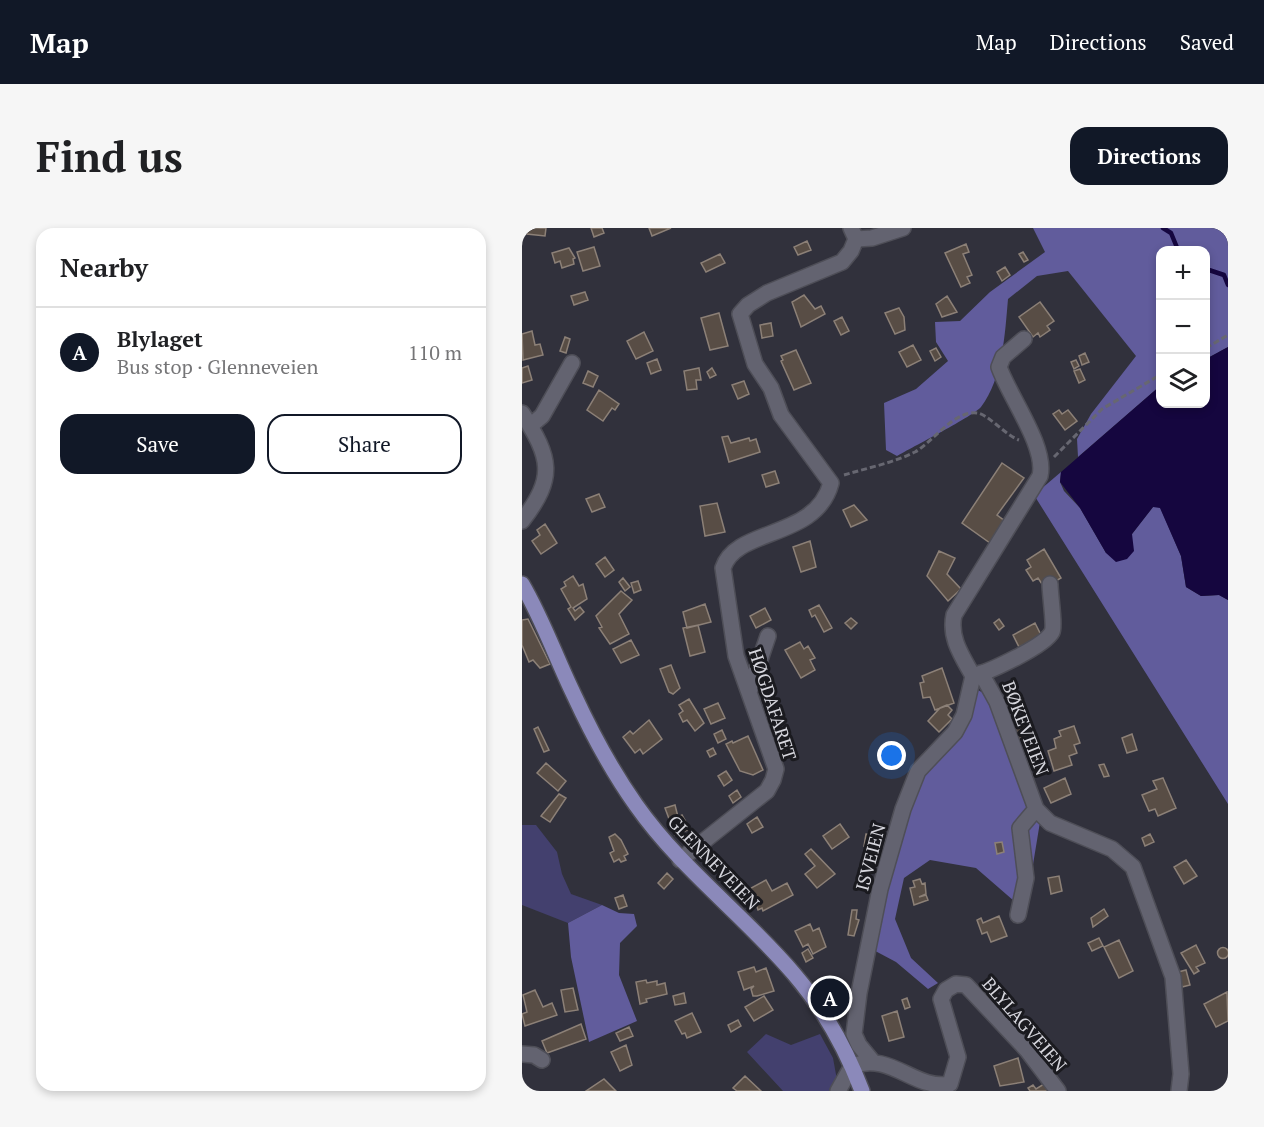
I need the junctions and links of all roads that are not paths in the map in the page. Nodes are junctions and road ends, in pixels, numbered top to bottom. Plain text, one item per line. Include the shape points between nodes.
1 (903, 228) edge
2 (854, 233) edge
3 (1024, 339) dead end
4 (572, 363) dead end
5 (526, 419) edge
6 (522, 521) edge
7 (522, 584) edge
8 (1050, 584) dead end
9 (768, 636) dead end
10 (977, 674) junction
11 (749, 692) junction
12 (1036, 809) junction
13 (680, 860) junction
14 (1018, 915) dead end
15 (522, 1054) edge
16 (542, 1060) dead end
17 (873, 1062) junction
18 (852, 1066) junction
19 (838, 1091) edge
20 (862, 1091) edge
21 (1058, 1091) edge
22 (1179, 1091) edge

1 - 2 street via 872,238
2 - 11 street, HØGDAFARET via 851,251 842,262 767,293 741,314 755,364 771,388 781,415 831,479 818,511 739,548 726,560 723,568 733,640
3 - 10 street, BØKEVEIEN via 1003,357 999,367 1040,457 1040,476 954,615 951,628 955,640
4 - 5 street via 542,416
5 - 6 street via 545,455 548,471 540,495
7 - 13 main road, GLENNEVEIEN via 603,753 637,806
8 - 10 street via 1053,627 1048,637
9 - 11 street
10 - 12 street, BØKEVEIEN via 997,702
10 - 17 street, ISVEIEN via 955,732 918,771 880,889 854,1034
11 - 13 street, HØGDAFARET via 776,769 773,780 744,812
12 - 14 street via 1020,828 1026,878
12 - 22 street via 1050,823 1112,849 1133,867 1173,977
13 - 18 main road, GLENNEVEIEN via 794,974 826,1019
15 - 16 street
17 - 18 street
17 - 21 street, BLYLAGVEIEN via 931,1091 950,1084 958,1057 941,999 956,984 966,985 1020,1042
18 - 19 street
18 - 20 main road, GLENNEVEIEN

